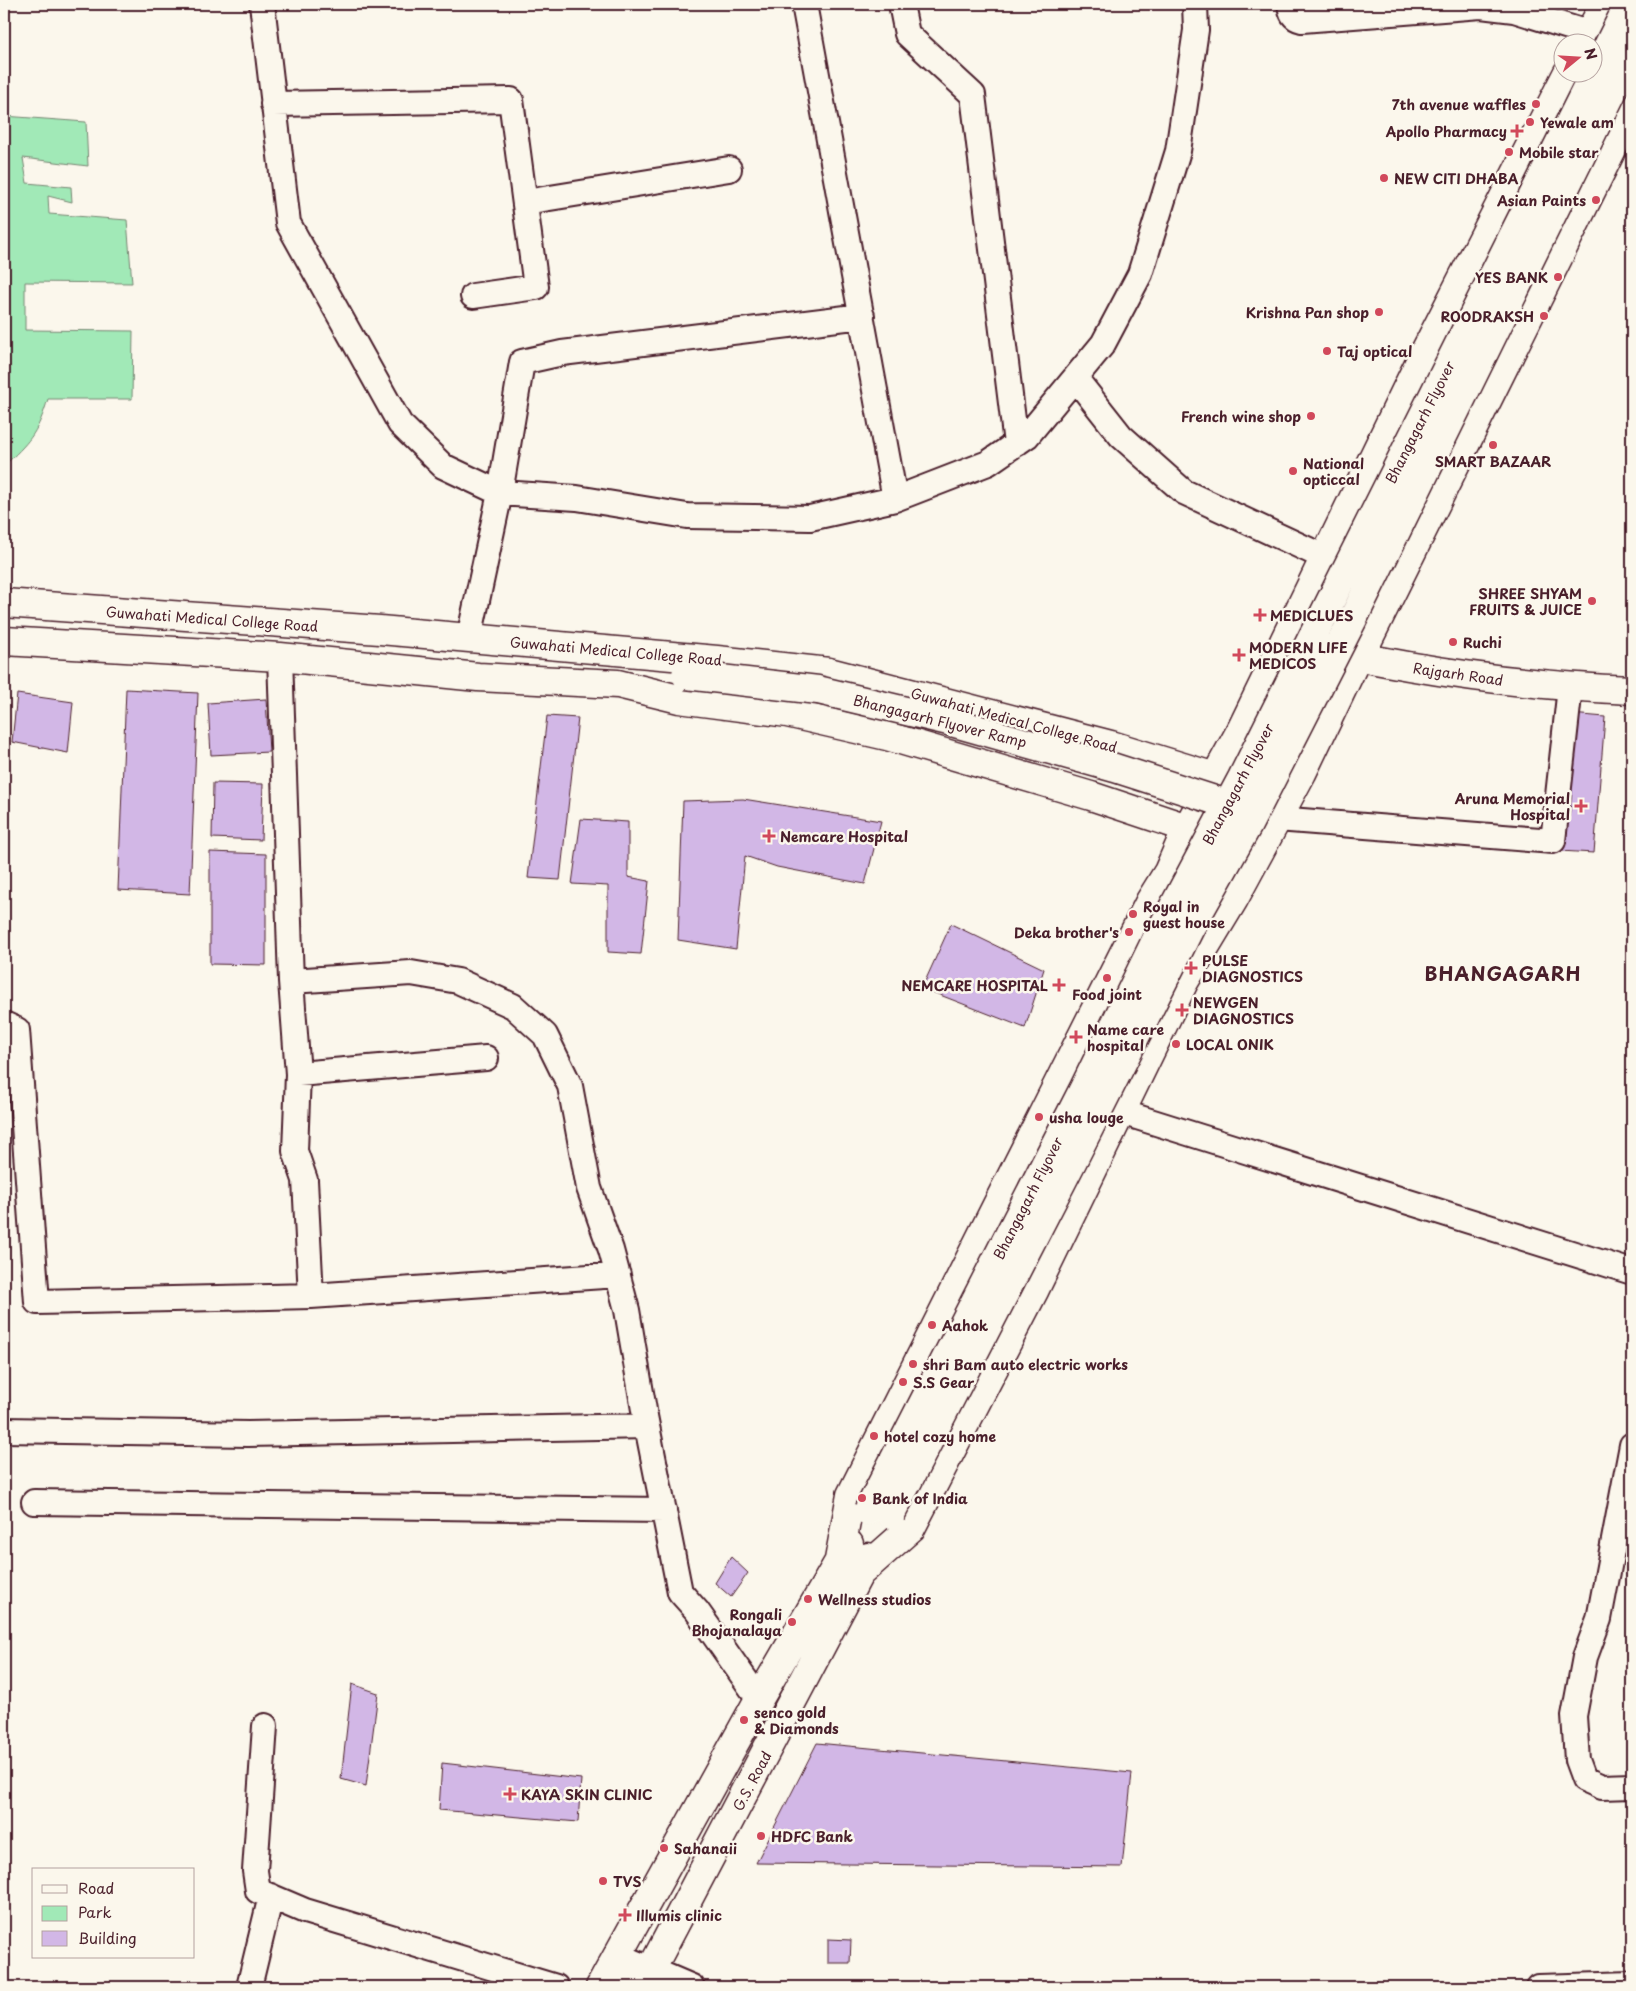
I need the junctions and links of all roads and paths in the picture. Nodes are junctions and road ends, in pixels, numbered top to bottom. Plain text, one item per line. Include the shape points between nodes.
1 (262, 4) edge
2 (804, 4) edge
3 (901, 4) edge
4 (1194, 4) edge
5 (1290, 4) edge
6 (1619, 8) edge
7 (1571, 32) edge
8 (1593, 32) edge
9 (1632, 52) edge
10 (1563, 82) edge
11 (274, 104) junction
12 (1632, 109) edge
13 (729, 169) dead end
14 (525, 202) junction
15 (473, 296) dead end
16 (862, 316) junction
17 (1076, 379) junction
18 (1016, 444) junction
19 (500, 493) junction
20 (895, 499) junction
21 (1326, 558) junction
22 (4, 603) edge
23 (1291, 630) junction
24 (470, 638) junction
25 (4, 641) edge
26 (1362, 650) junction
27 (621, 651) junction
28 (280, 657) junction
29 (646, 670) junction
30 (1632, 676) edge
31 (618, 684) junction
32 (1570, 687) junction
33 (1632, 690) edge
34 (1215, 777) junction
35 (1226, 804) junction
36 (1278, 820) junction
37 (1187, 828) junction
38 (1163, 879) junction
39 (1228, 908) junction
40 (292, 981) junction
41 (4, 1024) edge
42 (486, 1058) dead end
43 (298, 1074) junction
44 (1121, 1112) junction
45 (1632, 1272) edge
46 (618, 1275) junction
47 (311, 1296) junction
48 (647, 1426) junction
49 (4, 1430) edge
50 (1631, 1454) edge
51 (34, 1502) dead end
52 (664, 1510) junction
53 (879, 1512) junction
54 (850, 1567) junction
55 (759, 1699) junction
56 (265, 1726) dead end
57 (1632, 1786) edge
58 (271, 1896) junction
59 (609, 1971) edge
60 (644, 1982) edge
61 (1632, 1984) edge
62 (248, 1987) edge
63 (556, 1987) edge
64 (692, 1987) edge
65 (1540, 1987) edge

1 - 11 street
2 - 16 street
3 - 18 street via 907,34 973,95
4 - 17 street via 1196,30 1178,151 1140,274 1103,344
5 - 7 street via 1296,19 1302,20 1481,6 1514,10
6 - 8 main road
6 - 35 main road, Bhangagarh Flyover, bridge via 1251,760
9 - 53 main road, Bhangagarh Flyover, bridge via 1343,639 1248,824 1188,930 1072,1164
10 - 21 main road via 1420,361
11 - 14 street via 511,100
11 - 19 street via 288,223 400,424 443,466
12 - 26 main road
13 - 14 street
14 - 15 street via 536,287
16 - 19 street via 562,352 522,362
16 - 20 street
17 - 18 street via 1027,436
17 - 21 street via 1121,436 1184,492
18 - 20 street via 988,463
19 - 20 street via 577,498 687,516 810,518
19 - 24 street
21 - 23 main road
22 - 24 main road, Guwahati Medical College Road
23 - 26 main road, Rajgarh Road
23 - 34 main road
24 - 27 main road, Guwahati Medical College Road
25 - 28 main road
26 - 30 main road, Rajgarh Road
26 - 32 main road, Rajgarh Road via 1464,677
26 - 36 main road
27 - 29 main road
27 - 34 main road, Guwahati Medical College Road via 829,672 1111,745
28 - 31 main road via 478,677
28 - 40 street
29 - 31 main road
29 - 35 main road, Bhangagarh Flyover Ramp, bridge via 818,690 948,721 1115,768
31 - 37 main road via 679,700 787,713 887,736
32 - 33 main road, Rajgarh Road
32 - 36 street via 1553,841
34 - 37 main road
35 - 53 main road, Bhangagarh Flyover, bridge
36 - 39 main road
37 - 38 main road
38 - 39 main road
38 - 54 main road via 851,1495
39 - 44 main road via 1184,982
40 - 43 street
40 - 46 street via 411,973 458,981 513,1006 545,1035 570,1086 589,1188
41 - 47 street via 17,1030 37,1302
42 - 43 street
43 - 47 street via 295,1151 305,1180
44 - 45 street
44 - 54 main road via 1035,1290 911,1528
46 - 47 street
46 - 48 street via 628,1310
48 - 49 street via 248,1434
48 - 52 street
50 - 57 street via 1599,1619 1585,1657 1574,1716 1576,1760 1584,1779 1602,1787
51 - 52 street
52 - 55 street via 680,1592
53 - 54 main road, Bhangagarh Flyover
54 - 55 main road
54 - 60 main road, G.S. Road
55 - 59 main road
56 - 58 street via 255,1871 258,1891
58 - 62 street
58 - 63 street via 305,1911
59 - 60 street
60 - 64 street
61 - 65 street

